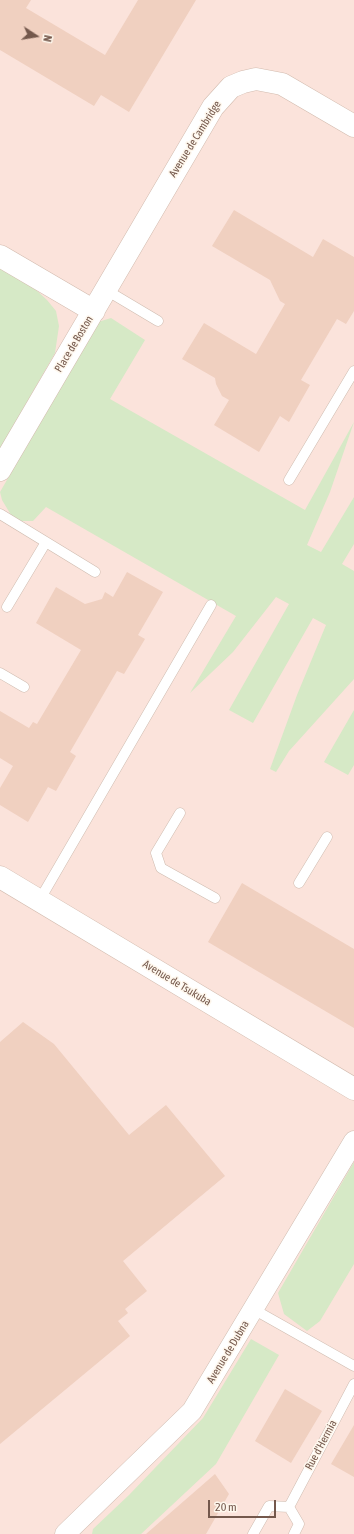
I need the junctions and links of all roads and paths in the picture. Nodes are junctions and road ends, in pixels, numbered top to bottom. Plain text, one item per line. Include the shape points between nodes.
1 (354, 126) edge
2 (0, 256) edge
3 (106, 290) junction
4 (94, 311) junction
5 (158, 321) dead end
6 (354, 371) edge
7 (0, 470) edge
8 (289, 480) dead end
9 (0, 514) edge
10 (46, 542) junction
11 (95, 572) dead end
12 (211, 605) dead end
13 (6, 607) dead end
14 (0, 673) edge
15 (24, 687) dead end
16 (180, 812) dead end
17 (327, 837) dead end
18 (0, 877) edge
19 (299, 883) dead end
20 (215, 898) dead end
21 (39, 901) junction
22 (354, 1089) edge
23 (354, 1141) edge
24 (253, 1309) junction
25 (354, 1366) edge
26 (354, 1384) edge
27 (289, 1507) junction
28 (65, 1534) edge
29 (253, 1534) edge
30 (294, 1534) edge

1 - 3 street, Avenue de Cambridge via 282,84 256,79 231,86 213,106
2 - 4 street, Place de Boston
3 - 4 street, Avenue de Cambridge
3 - 5 lane
4 - 7 street, Place de Boston
6 - 8 lane
9 - 10 lane
10 - 11 lane
10 - 13 lane
12 - 21 lane
14 - 15 lane
16 - 20 lane via 156,853 161,868
17 - 19 lane
18 - 21 street, Avenue de Tsukuba
21 - 22 street, Avenue de Tsukuba
23 - 24 street, Avenue de Dubna
24 - 25 lane
24 - 28 street, Avenue de Dubna via 192,1411
26 - 27 lane, Rue d'Hermia
27 - 29 lane via 268,1506
27 - 30 lane via 299,1524

